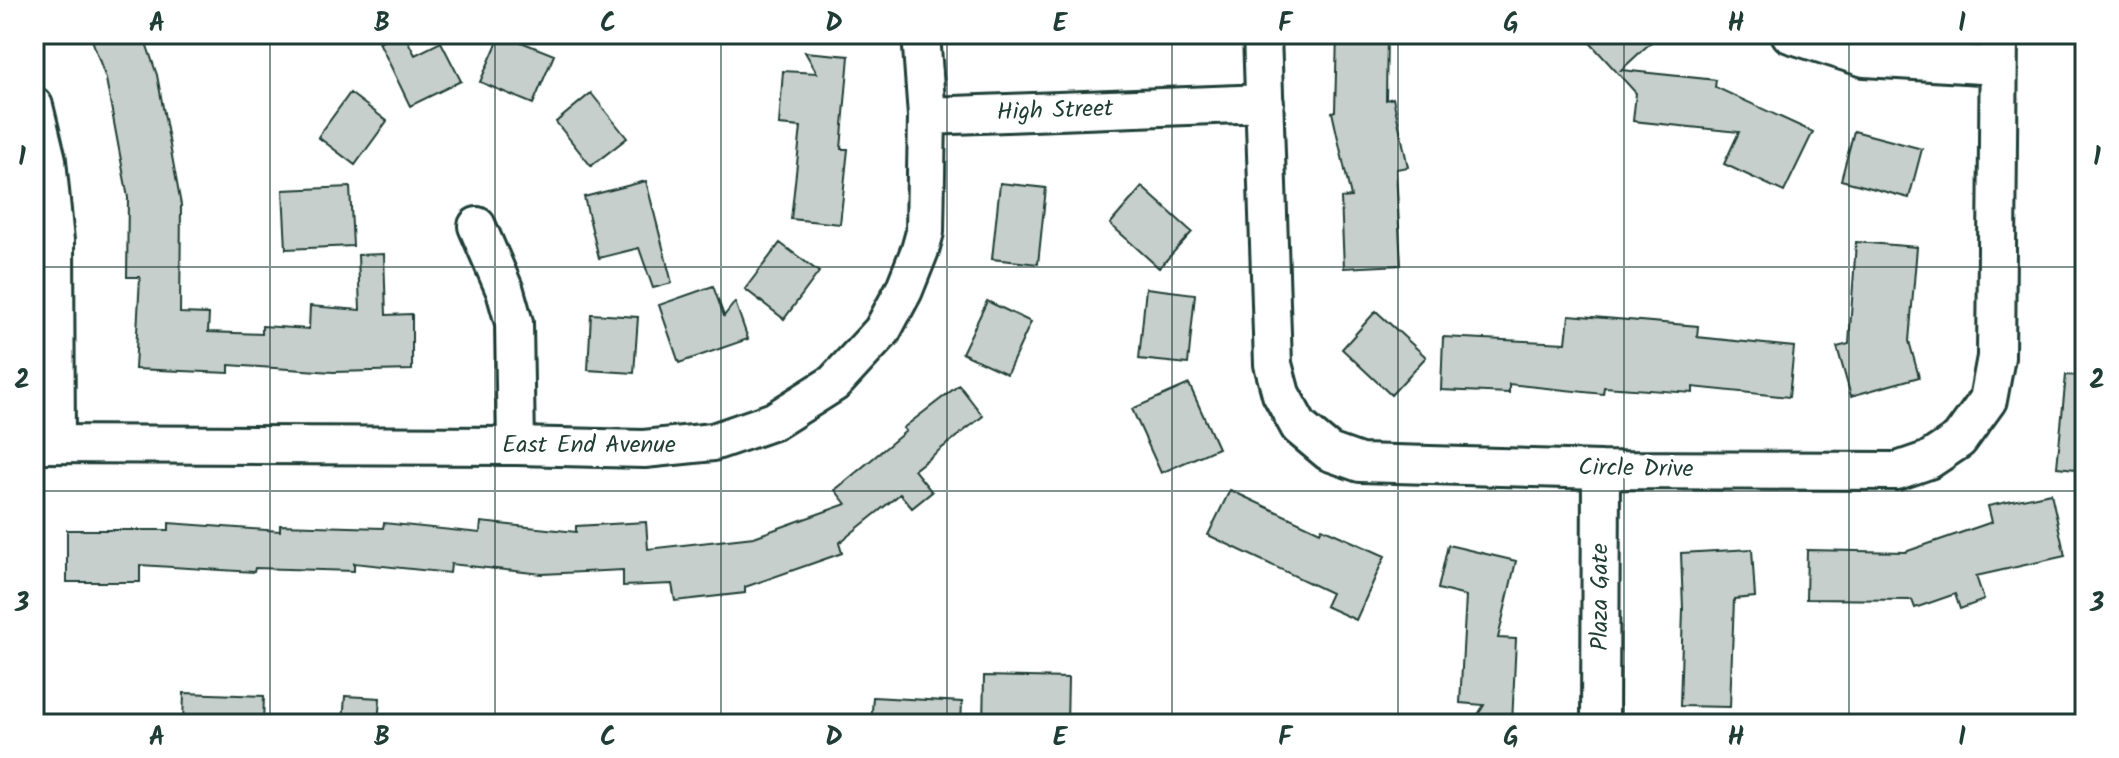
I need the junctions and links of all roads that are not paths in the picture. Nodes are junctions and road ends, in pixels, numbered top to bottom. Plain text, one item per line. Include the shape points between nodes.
1 (921, 34) edge
2 (1262, 34) edge
3 (1790, 34) edge
4 (1998, 50) edge
5 (1265, 103) junction
6 (34, 106) edge
7 (927, 116) junction
8 (477, 226) dead end
9 (45, 444) edge
10 (516, 446) junction
11 (1601, 470) junction
12 (1600, 724) edge

1 - 7 street
2 - 5 street, Circle Drive
3 - 4 street via 1865,58
4 - 11 street, Circle Drive via 1996,357 1988,400 1959,440 1929,460 1897,471
5 - 7 street, High Street
5 - 11 street, Circle Drive via 1273,364 1281,394 1299,427 1329,452 1360,463
6 - 9 street via 47,160 55,241
7 - 10 street, East End Avenue via 925,232 920,250 882,331 834,383 774,421 713,442 644,449
8 - 10 street via 514,323
9 - 10 street, East End Avenue
11 - 12 street, Plaza Gate

